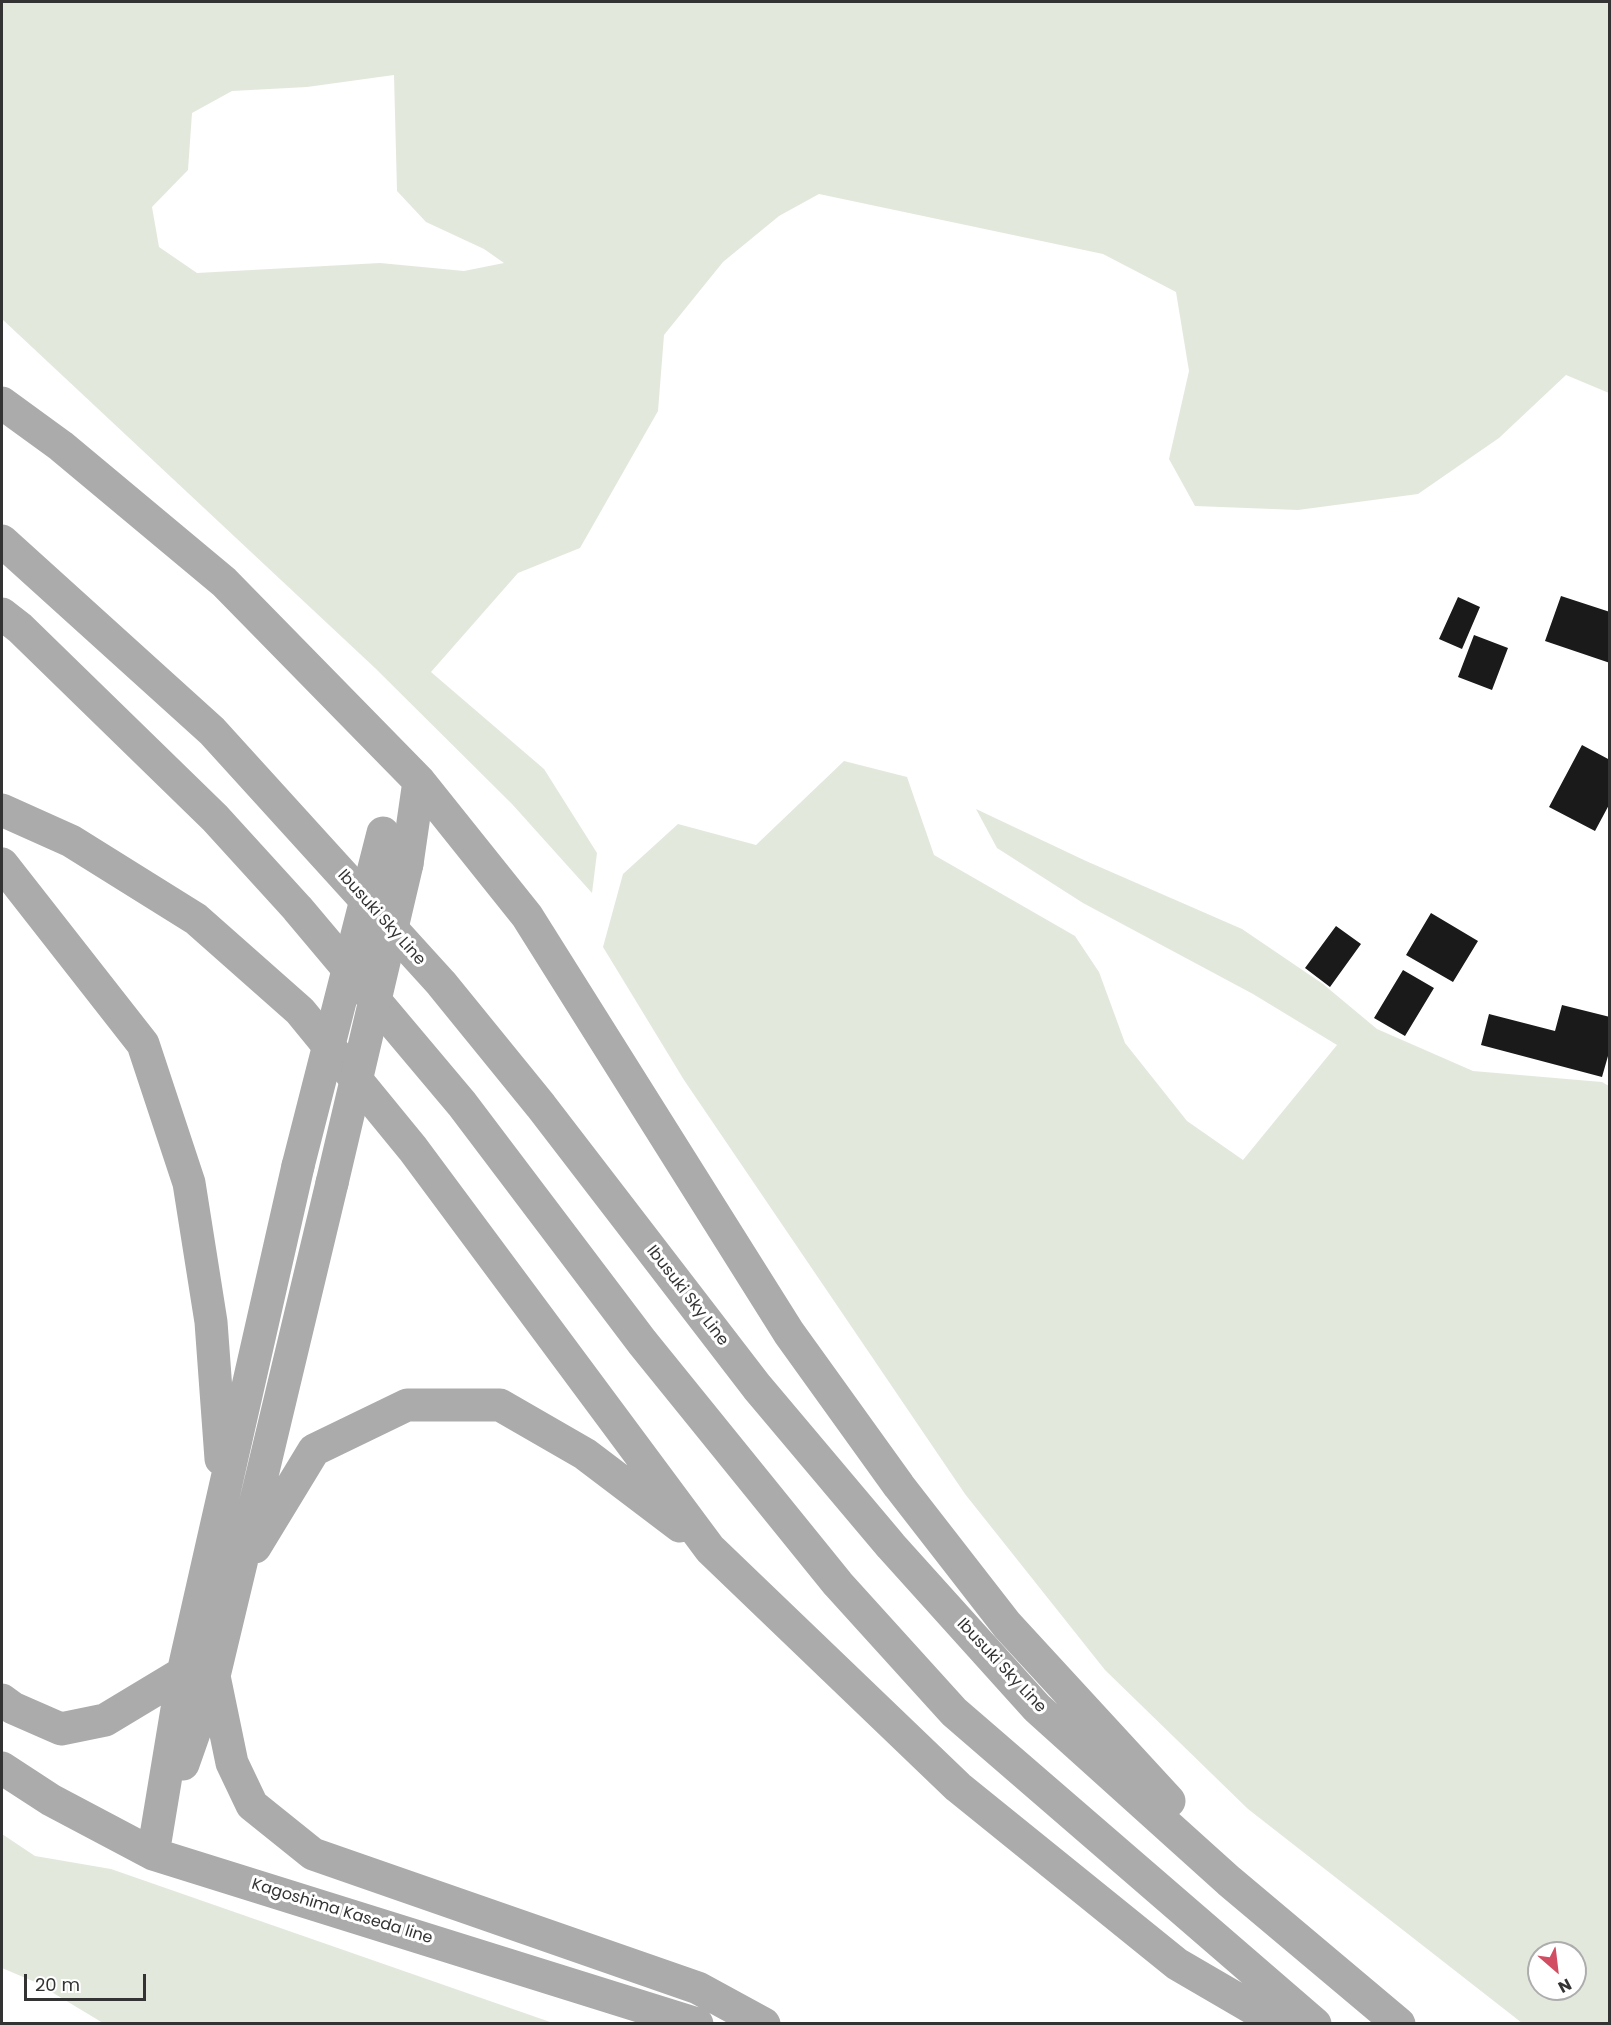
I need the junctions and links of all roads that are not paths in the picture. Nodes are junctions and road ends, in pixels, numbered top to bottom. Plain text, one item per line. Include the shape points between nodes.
1 (2, 380) edge
2 (2, 403) edge
3 (62, 446) junction
4 (2, 541) edge
5 (2, 614) edge
6 (419, 781) junction
7 (2, 810) edge
8 (2, 864) edge
9 (223, 1493) junction
10 (710, 1549) junction
11 (238, 1574) junction
12 (198, 1675) junction
13 (2, 1700) edge
14 (2, 1768) edge
15 (153, 1854) junction
16 (1230, 1881) junction
17 (697, 2024) edge
18 (764, 2024) edge
19 (1280, 2024) edge
20 (1315, 2024) edge
21 (1399, 2024) edge

1 - 3 main road via 35,410
2 - 3 main road
3 - 6 main road via 224,582
4 - 16 main road, Ibusuki Sky Line via 212,731 441,983 542,1106 757,1387 891,1546 1037,1708
5 - 20 main road via 215,818 297,908 462,1104 642,1342 838,1584 954,1712
6 - 9 main road, bridge via 383,832 298,1166
6 - 11 main road, bridge via 407,864
6 - 16 main road via 527,916 789,1333 899,1486 1007,1625 1204,1838
7 - 10 main road via 71,841 196,919 300,1011 413,1149
8 - 9 main road via 143,1044 189,1183 211,1322
9 - 12 main road
10 - 11 main road via 585,1454 500,1406 407,1405 314,1450
10 - 19 main road via 958,1787 1177,1964
11 - 12 main road
12 - 13 main road via 105,1720 61,1729
12 - 15 main road
12 - 18 main road via 252,1805 313,1854 698,1988
14 - 15 main road, Kagoshima Kaseda line via 51,1800
15 - 17 main road, Kagoshima Kaseda line
16 - 21 main road, Ibusuki Sky Line

